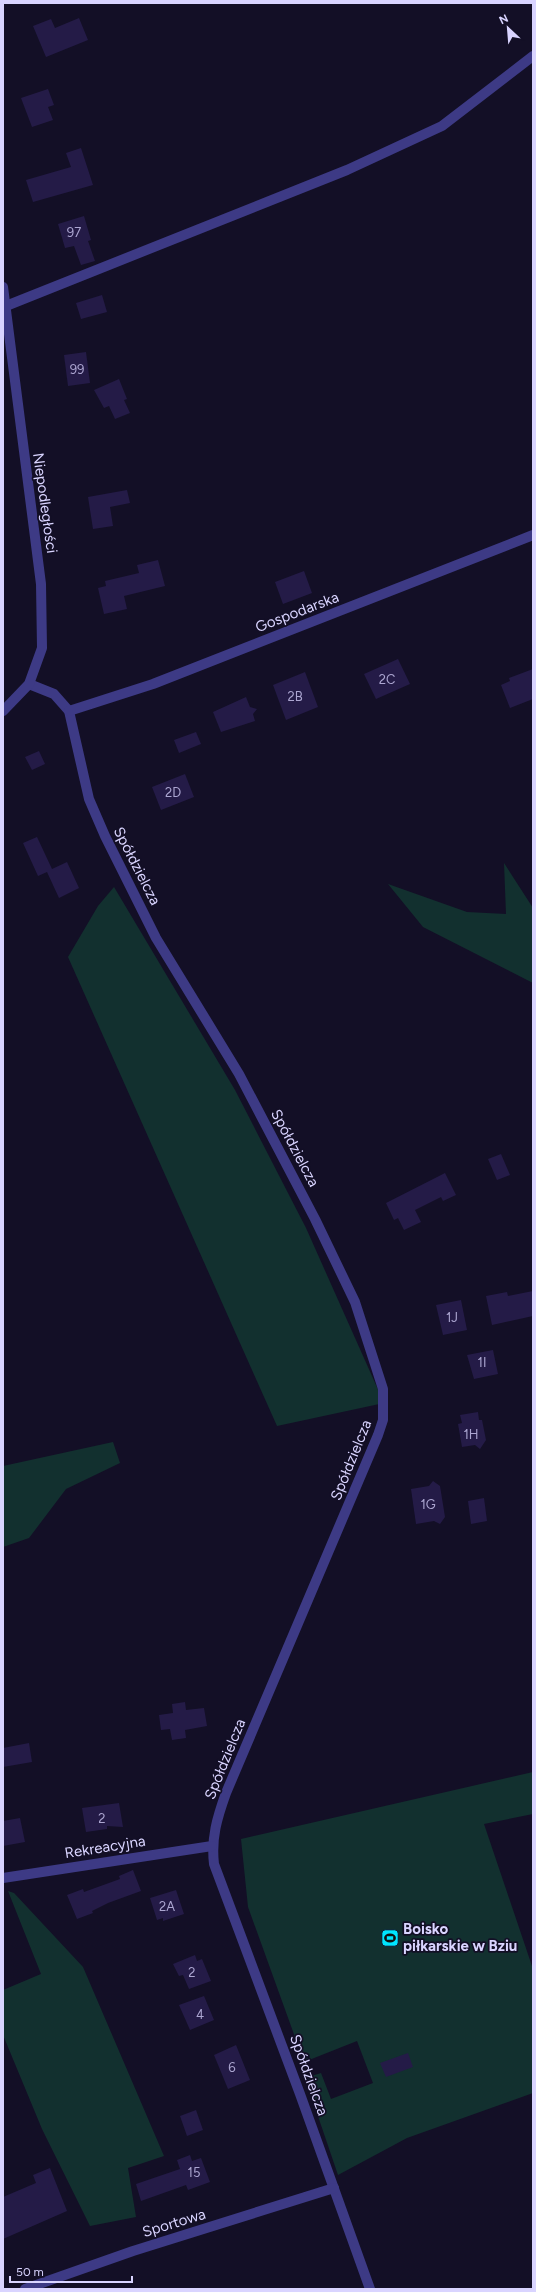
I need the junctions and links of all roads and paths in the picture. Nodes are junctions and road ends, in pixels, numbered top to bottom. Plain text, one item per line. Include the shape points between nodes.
1 (533, 56) edge
2 (3, 287) edge
3 (6, 306) junction
4 (533, 535) edge
5 (29, 684) junction
6 (3, 711) edge
7 (69, 711) junction
8 (212, 1846) junction
9 (3, 1878) edge
10 (334, 2188) junction
11 (25, 2289) edge
12 (370, 2289) edge

1 - 3 street via 442,126 347,170
2 - 3 street, Niepodległości
3 - 5 street, Niepodległości via 41,584 42,648
4 - 7 street, Gospodarska via 154,684
5 - 6 street, Niepodległości
5 - 7 street, Spółdzielcza via 54,694
7 - 8 street, Spółdzielcza via 89,799 105,836 156,938 239,1074 315,1219 355,1302 383,1389 384,1420 226,1793 214,1828
8 - 9 street, Rekreacyjna
8 - 10 street, Spółdzielcza via 214,1864
10 - 11 street, Sportowa
10 - 12 street, Spółdzielcza

